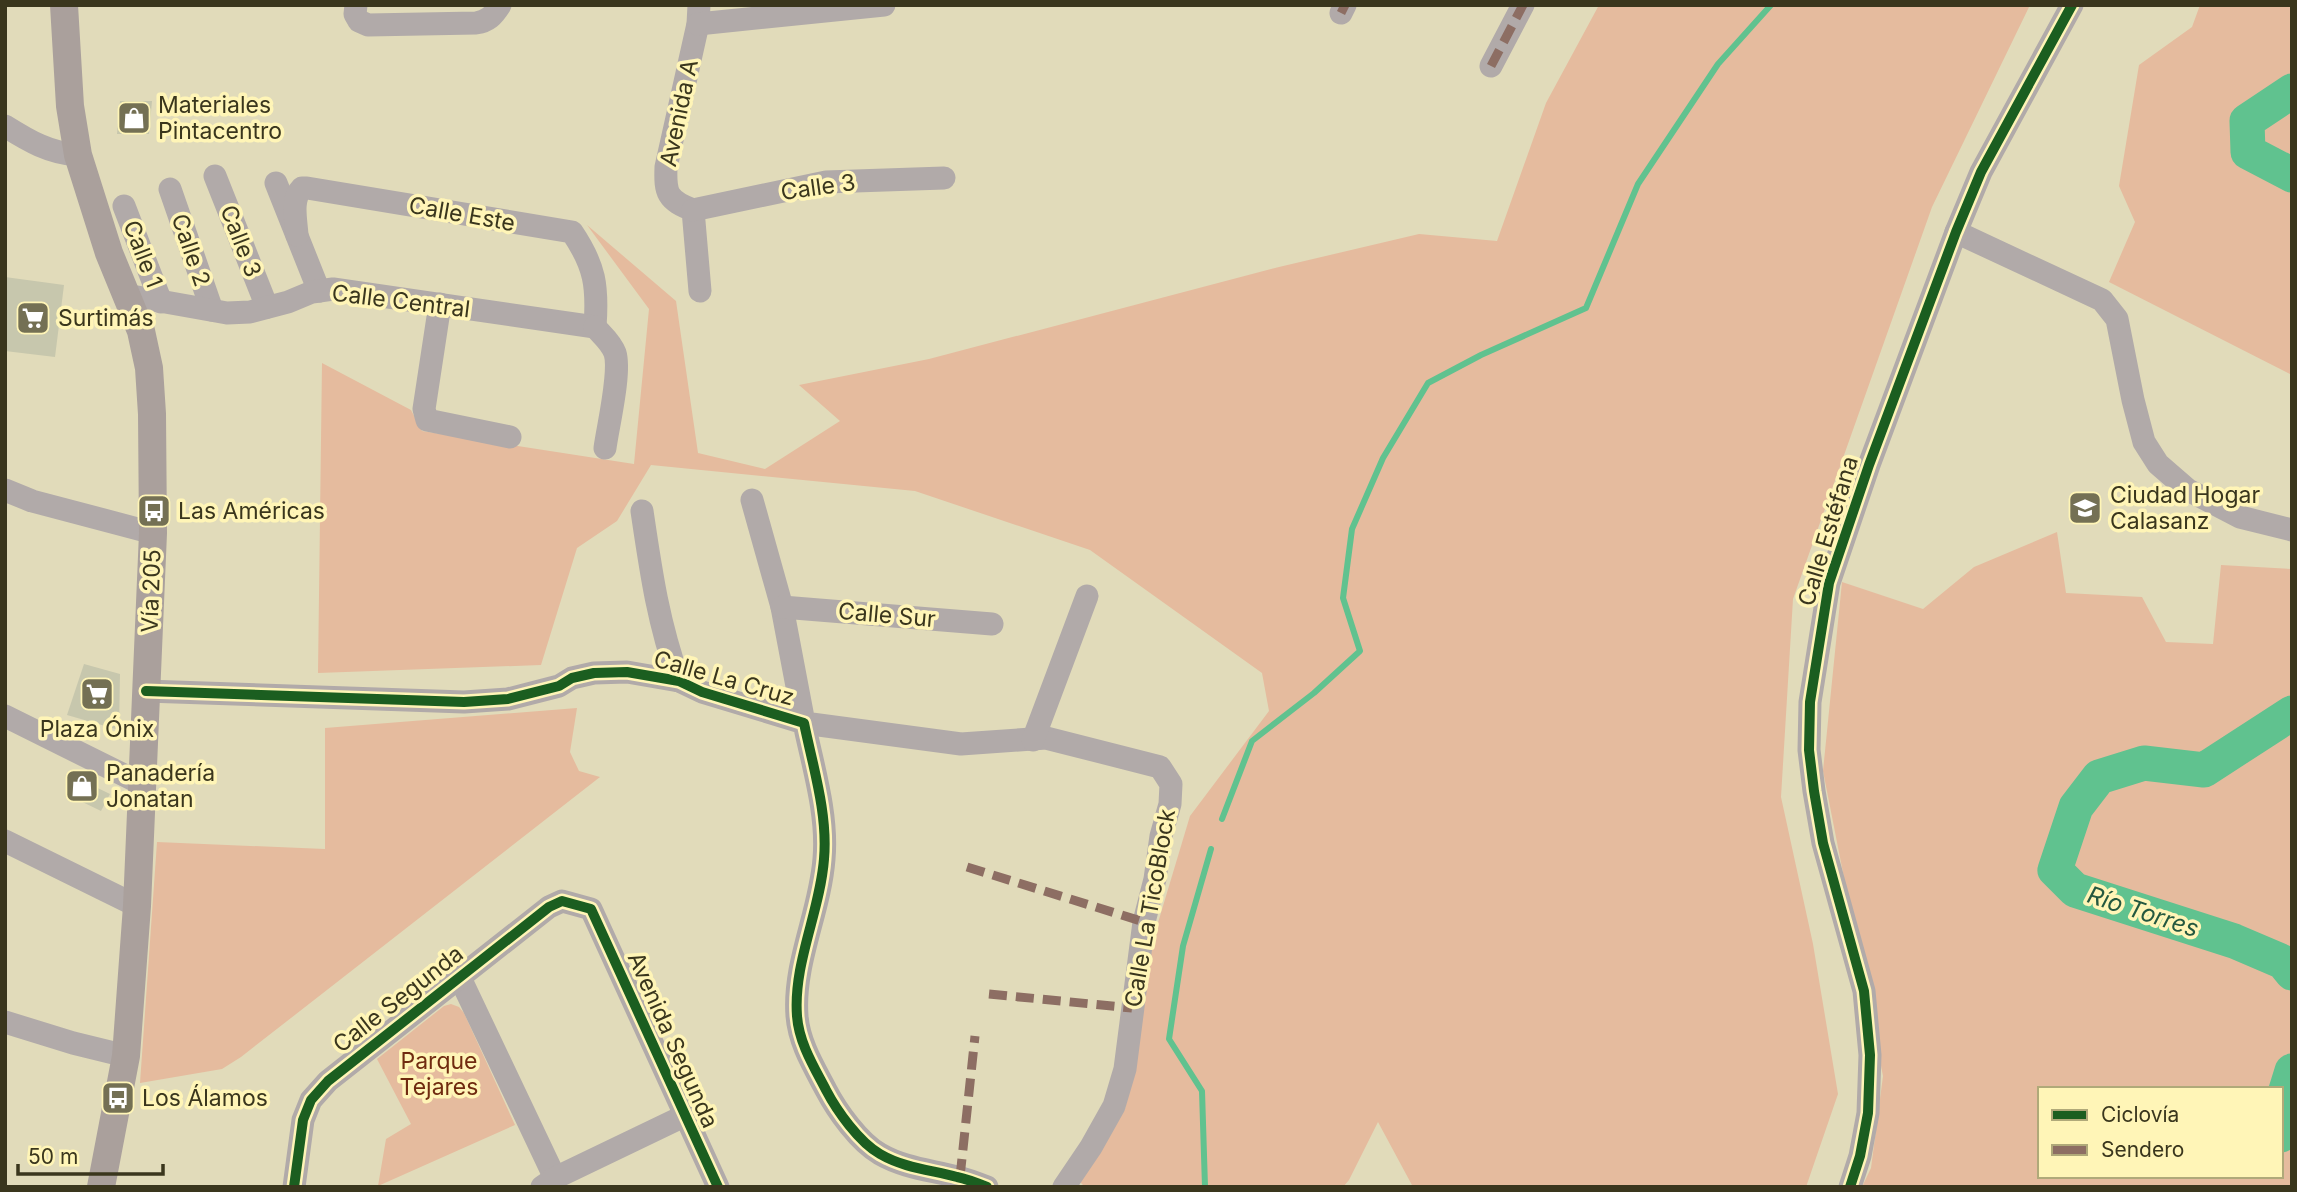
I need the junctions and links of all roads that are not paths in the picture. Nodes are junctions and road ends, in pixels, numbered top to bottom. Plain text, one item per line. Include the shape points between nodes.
1 (64, 5) edge
2 (500, 5) edge
3 (884, 5) edge
4 (1523, 5) edge
5 (2072, 5) edge
6 (358, 13) edge
7 (698, 14) edge
8 (1491, 66) dead end
9 (5, 127) edge
10 (78, 155) junction
11 (215, 176) dead end
12 (944, 178) dead end
13 (276, 183) dead end
14 (170, 189) dead end
15 (124, 206) dead end
16 (692, 210) junction
17 (1956, 232) junction
18 (297, 235) junction
19 (700, 290) dead end
20 (319, 291) junction
21 (126, 295) junction
22 (161, 302) junction
23 (440, 304) junction
24 (267, 307) junction
25 (212, 310) junction
26 (595, 327) junction
27 (510, 437) dead end
28 (605, 448) dead end
29 (5, 491) edge
30 (752, 500) dead end
31 (642, 511) dead end
32 (2292, 530) edge
33 (153, 533) junction
34 (1087, 596) dead end
35 (782, 607) junction
36 (992, 624) dead end
37 (679, 681) junction
38 (146, 691) junction
39 (5, 716) edge
40 (804, 723) junction
41 (1032, 740) junction
42 (142, 784) junction
43 (5, 841) edge
44 (137, 905) junction
45 (591, 909) joint
46 (460, 978) junction
47 (5, 1022) edge
48 (126, 1056) junction
49 (684, 1116) junction
50 (549, 1182) edge
51 (101, 1187) edge
52 (294, 1187) edge
53 (718, 1187) edge
54 (987, 1187) edge
55 (1064, 1187) edge
56 (1850, 1187) edge

1 - 10 main road, Vía 205
2 - 6 street via 494,15 476,23 368,25
3 - 7 street
4 - 8 street
5 - 17 street, Calle Estéfana via 1981,172
7 - 16 street, Avenida A via 665,187 677,203
9 - 10 street via 37,146
10 - 21 main road, Vía 205
11 - 24 street, Calle 3
12 - 16 street, Calle 3 via 826,182
13 - 18 street
14 - 25 street, Calle 2
15 - 22 street, Calle 1
16 - 19 street
17 - 32 street via 2102,300 2117,319 2144,442 2158,464 2188,490 2240,517
17 - 56 street, Calle Estéfana via 1829,583 1810,702 1814,791 1823,843 1864,991 1870,1055 1868,1113
18 - 20 street
18 - 26 street, Calle Este via 295,202 303,188 572,232 594,278
20 - 23 street, Calle Central
20 - 24 street, Calle Central
21 - 22 street, Calle Central
21 - 33 main road, Vía 205 via 149,368
22 - 25 street, Calle Central
23 - 26 street, Calle Central
23 - 27 street via 424,409 427,420
24 - 25 street, Calle Central via 250,312
26 - 28 street via 611,343 616,356
29 - 33 street
30 - 35 street
31 - 37 street via 653,591
33 - 38 main road, Vía 205
34 - 41 street
35 - 36 street, Calle Sur
35 - 40 street
37 - 38 street, Calle La Cruz via 627,672 594,673 508,699 464,702
37 - 40 street, Calle La Cruz
38 - 42 main road, Vía 205
39 - 42 street
40 - 41 street, Calle La TicoBlock via 961,744
40 - 54 street, Calle La Cruz via 824,820 820,886 798,981 797,1018 806,1051 851,1127 879,1154 909,1167
41 - 55 street, Calle La TicoBlock via 1046,738 1160,767 1171,784 1144,922 1125,1069 1114,1106
42 - 44 main road, Vía 205
43 - 44 street
44 - 48 main road, Vía 205
45 - 46 street, Calle Segunda via 562,901 549,907
45 - 49 street, Avenida Segunda
46 - 50 street
46 - 52 street, Calle Segunda via 311,1100 303,1120
47 - 48 street
48 - 51 main road, Vía 205
49 - 50 street
49 - 53 street, Avenida Segunda

